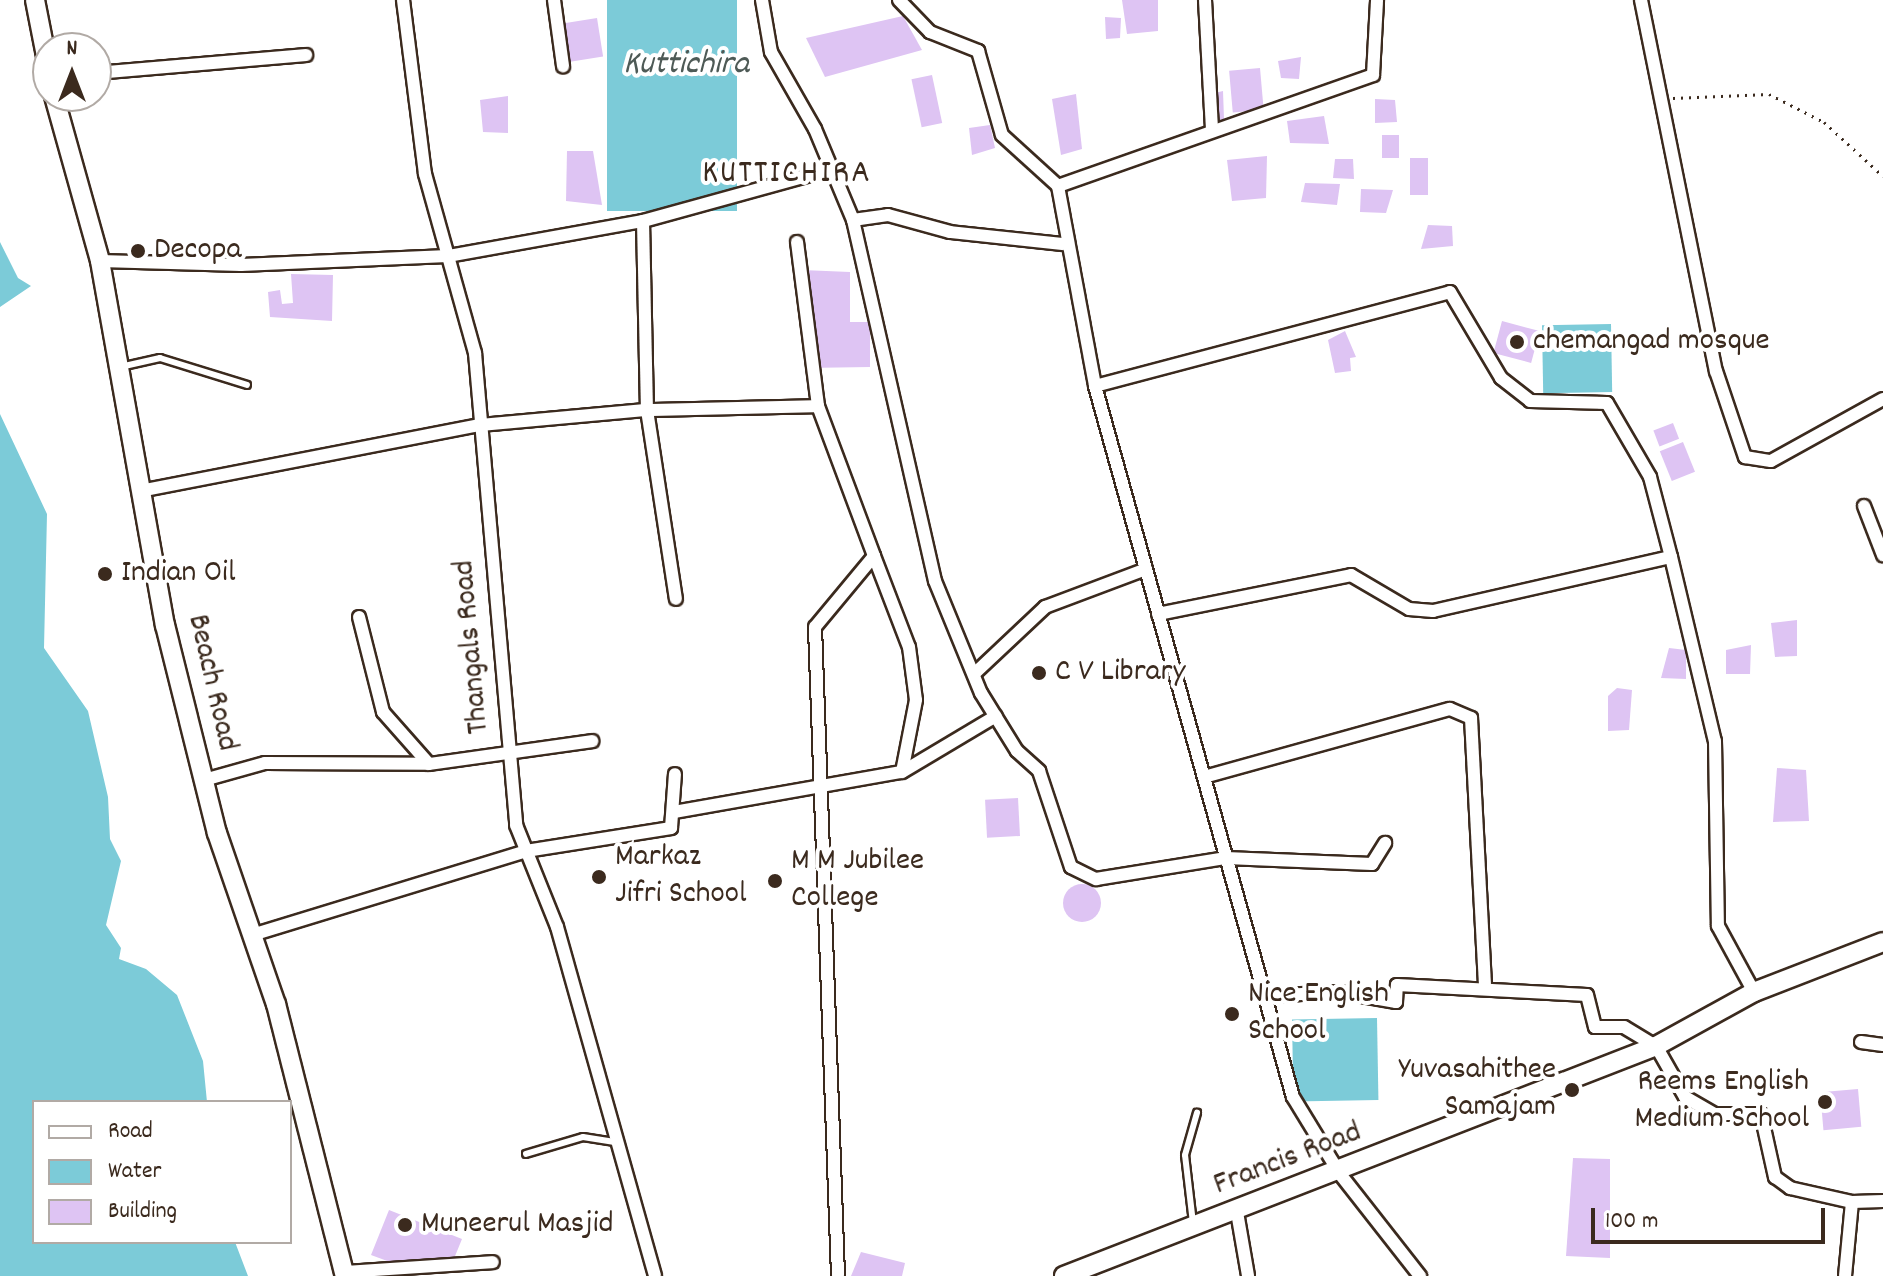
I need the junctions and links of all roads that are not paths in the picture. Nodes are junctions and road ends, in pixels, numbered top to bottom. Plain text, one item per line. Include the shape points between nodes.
1 (35, 0) edge
2 (403, 0) edge
3 (554, 0) edge
4 (762, 0) edge
5 (899, 0) edge
6 (1205, 0) edge
7 (1377, 0) edge
8 (1641, 0) edge
9 (41, 32) edge
10 (306, 55) dead end
11 (563, 66) dead end
12 (112, 72) edge
13 (58, 112) edge
14 (1212, 130) junction
15 (832, 169) junction
16 (1058, 186) junction
17 (853, 220) junction
18 (643, 221) junction
19 (797, 242) dead end
20 (1063, 244) junction
21 (448, 256) junction
22 (100, 261) junction
23 (117, 367) junction
24 (247, 385) dead end
25 (1095, 386) junction
26 (1883, 399) edge
27 (818, 406) junction
28 (647, 410) junction
29 (481, 425) junction
30 (140, 491) junction
31 (1864, 506) dead end
32 (1883, 555) edge
33 (874, 556) junction
34 (1671, 557) junction
35 (1146, 569) junction
36 (676, 599) dead end
37 (1158, 614) junction
38 (359, 617) dead end
39 (974, 674) junction
40 (996, 716) junction
41 (592, 741) dead end
42 (508, 756) junction
43 (429, 764) junction
44 (902, 772) junction
45 (675, 774) dead end
46 (1204, 777) junction
47 (204, 780) junction
48 (820, 782) junction
49 (674, 812) junction
50 (1385, 843) dead end
51 (526, 851) junction
52 (1226, 858) junction
53 (252, 935) junction
54 (1883, 942) edge
55 (1485, 989) junction
56 (1754, 992) junction
57 (1265, 996) junction
58 (1861, 1042) dead end
59 (1883, 1045) edge
60 (1656, 1046) junction
61 (1197, 1113) dead end
62 (615, 1142) junction
63 (526, 1154) dead end
64 (1340, 1174) junction
65 (1883, 1201) edge
66 (1852, 1202) junction
67 (1237, 1212) junction
68 (1195, 1228) junction
69 (493, 1262) dead end
70 (345, 1274) edge
71 (655, 1276) edge
72 (838, 1276) edge
73 (1064, 1276) edge
74 (1248, 1276) edge
75 (1420, 1276) edge
76 (1845, 1276) edge

1 - 9 main road
2 - 21 street, Thangals Road via 425,174
3 - 11 street
4 - 15 street via 771,52
5 - 16 street via 930,32 978,51 1002,135
6 - 14 street
7 - 14 street via 1373,75
8 - 26 street via 1716,371 1745,457 1771,461
10 - 12 street
13 - 22 main road, Beach Road
14 - 16 street
15 - 17 street
15 - 18 street
16 - 20 street
17 - 20 street via 888,215 950,232
17 - 39 street via 935,581
18 - 21 street
18 - 28 street
19 - 27 street
20 - 25 street
21 - 22 street via 257,265
21 - 29 street, Thangals Road via 475,353
22 - 23 main road, Beach Road
23 - 24 lane via 160,358
23 - 30 main road, Beach Road
25 - 34 street via 1450,292 1501,378 1530,401 1607,403 1650,477
25 - 35 street
27 - 28 street
27 - 33 street
28 - 29 street
28 - 36 street
29 - 30 street
29 - 42 street, Thangals Road
30 - 47 main road, Beach Road
31 - 32 street
33 - 44 street via 909,647 916,700
33 - 48 street via 815,627
34 - 37 street via 1433,611 1409,609 1351,575
34 - 56 street via 1715,741 1718,926
35 - 37 street
35 - 39 street via 1045,607
37 - 46 street
38 - 43 street via 383,712
39 - 40 street
40 - 44 street
40 - 52 street via 1039,771 1071,867 1096,879
41 - 42 street
42 - 43 street
42 - 51 street, Thangals Road via 516,825
43 - 47 street via 265,763
44 - 48 street
45 - 49 street
46 - 52 street
46 - 55 street via 1450,709 1471,718
47 - 53 main road, Beach Road
48 - 49 street
48 - 72 street
49 - 51 street via 671,828
50 - 52 street via 1372,864
51 - 53 street
51 - 62 street, Thangals Road via 557,927
52 - 57 street
53 - 70 main road, Beach Road
54 - 56 main road, Francis Road
55 - 57 street via 1397,985 1396,1002 1339,992
55 - 60 street via 1587,995 1595,1027 1624,1027
56 - 60 main road, Francis Road
57 - 64 street via 1293,1097
58 - 59 street
60 - 64 main road, Francis Road
60 - 66 street via 1685,1097 1715,1114 1761,1114 1775,1177 1790,1188
61 - 68 lane via 1185,1155
62 - 63 lane via 583,1137
62 - 71 street, Thangals Road
64 - 67 main road, Francis Road
64 - 75 street
65 - 66 street
66 - 76 street
67 - 68 main road, Francis Road
67 - 74 street
68 - 73 main road, Francis Road
69 - 70 street

